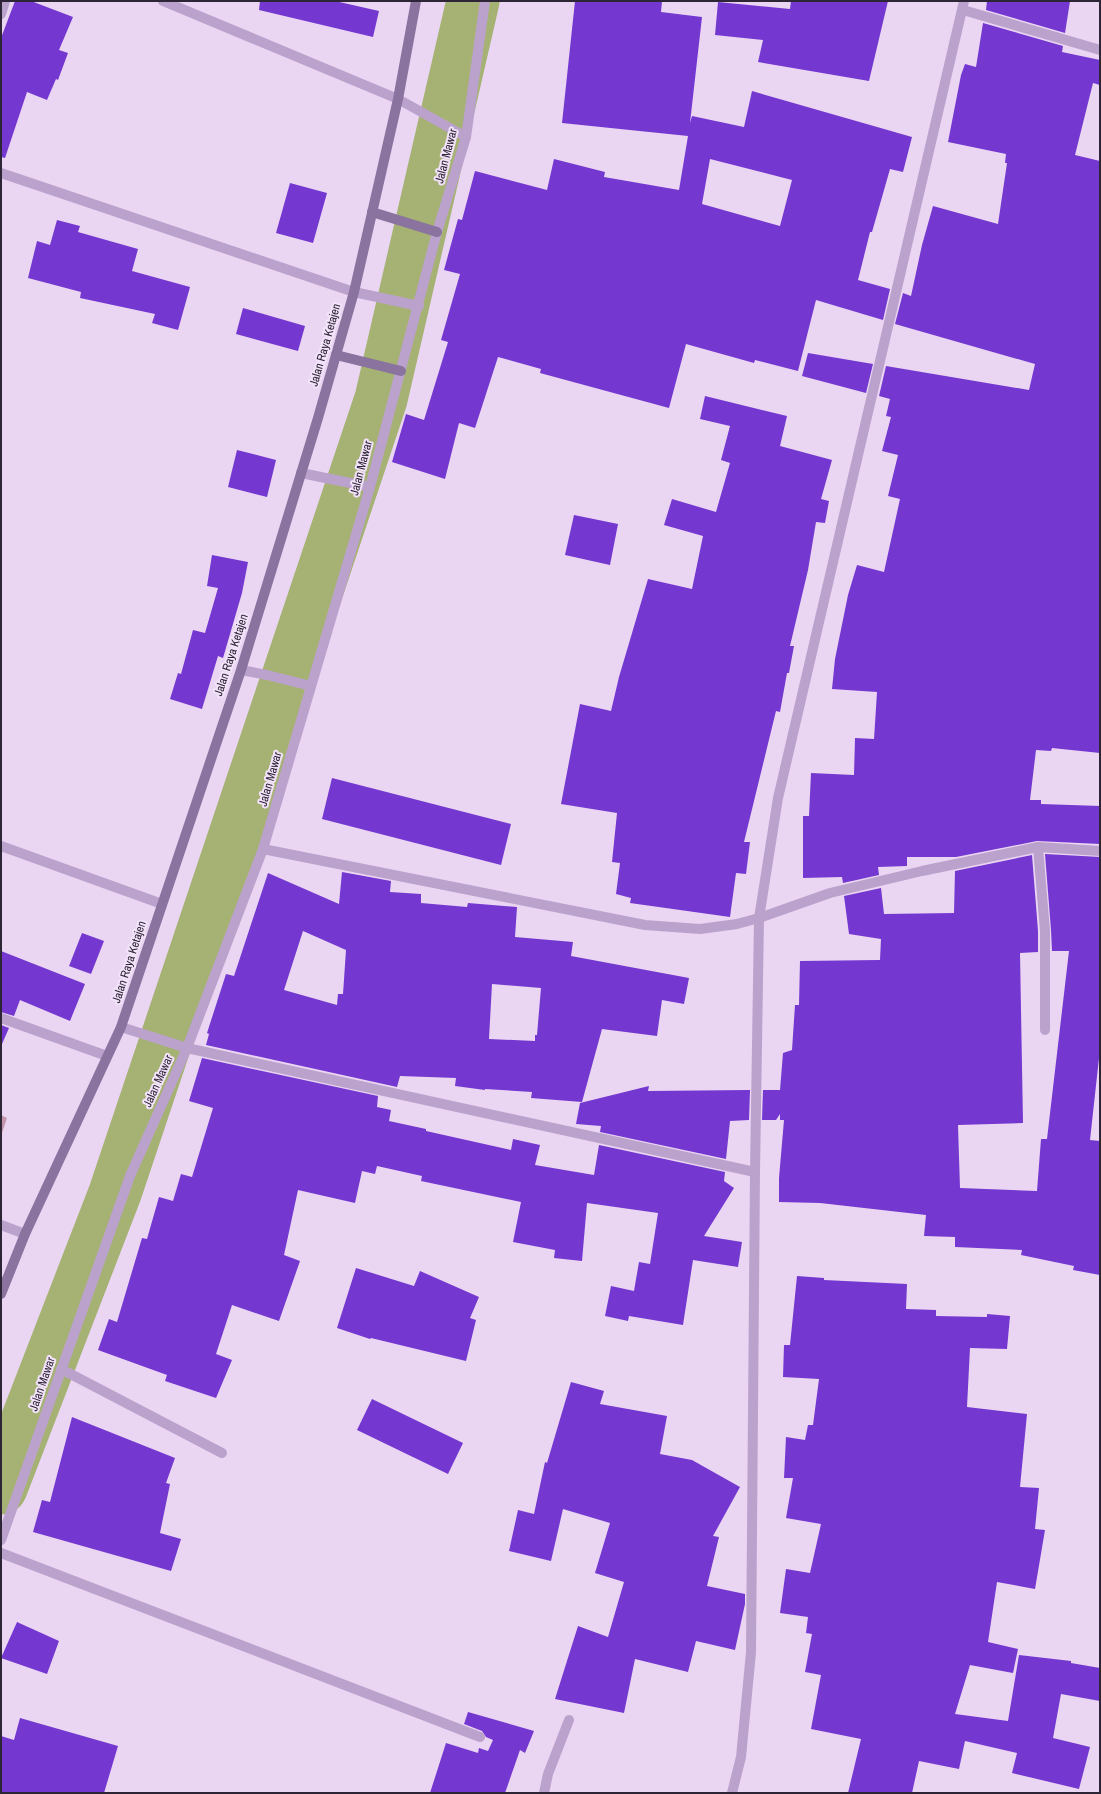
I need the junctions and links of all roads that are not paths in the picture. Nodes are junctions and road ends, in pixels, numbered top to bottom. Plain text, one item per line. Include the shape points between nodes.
1 (6, 1) edge
2 (163, 1) edge
3 (416, 1) edge
4 (485, 1) edge
5 (964, 5) edge
6 (1, 14) edge
7 (1100, 50) edge
8 (398, 99) junction
9 (466, 137) junction
10 (1, 173) edge
11 (372, 212) junction
12 (438, 232) junction
13 (354, 292) junction
14 (419, 306) junction
15 (336, 355) junction
16 (398, 370) junction
17 (301, 473) junction
18 (370, 487) junction
19 (241, 670) junction
20 (311, 686) junction
21 (1, 846) edge
22 (1038, 847) junction
23 (263, 848) junction
24 (1100, 851) edge
25 (162, 904) junction
26 (759, 918) junction
27 (1, 1018) edge
28 (121, 1027) junction
29 (1045, 1030) dead end
30 (187, 1048) junction
31 (107, 1056) junction
32 (755, 1172) junction
33 (1, 1225) edge
34 (25, 1234) junction
35 (1, 1294) edge
36 (61, 1369) junction
37 (222, 1453) dead end
38 (1, 1540) edge
39 (1, 1553) edge
40 (569, 1720) dead end
41 (480, 1737) dead end
42 (544, 1793) edge
43 (732, 1793) edge

1 - 6 street
2 - 8 street
3 - 8 street, Jalan Raya Ketajen
4 - 9 street, Jalan Mawar
5 - 7 street
5 - 26 street via 778,798
8 - 9 street
8 - 11 street, Jalan Raya Ketajen
9 - 12 street, Jalan Mawar
10 - 13 street
11 - 12 street
11 - 13 street, Jalan Raya Ketajen
12 - 14 street, Jalan Mawar
13 - 14 street
13 - 15 street, Jalan Raya Ketajen
14 - 16 street, Jalan Mawar
15 - 16 street
15 - 17 street, Jalan Raya Ketajen
16 - 18 street, Jalan Mawar
17 - 18 street
17 - 19 street, Jalan Raya Ketajen
18 - 20 street, Jalan Mawar
19 - 20 street
19 - 25 street, Jalan Raya Ketajen
20 - 23 street, Jalan Mawar
21 - 25 street
22 - 24 street
22 - 26 street via 830,893
22 - 29 street via 1045,931
23 - 26 street via 645,925 700,929
23 - 30 street, Jalan Mawar
25 - 28 street, Jalan Raya Ketajen
26 - 32 street
27 - 31 street
28 - 30 street
28 - 31 street, Jalan Raya Ketajen
30 - 32 street
30 - 36 street, Jalan Mawar via 130,1176
31 - 34 street, Jalan Raya Ketajen
32 - 43 street via 751,1652 741,1757
33 - 34 street
34 - 35 street, Jalan Raya Ketajen
36 - 37 street
36 - 38 street, Jalan Mawar
39 - 41 street
40 - 42 street via 548,1774

